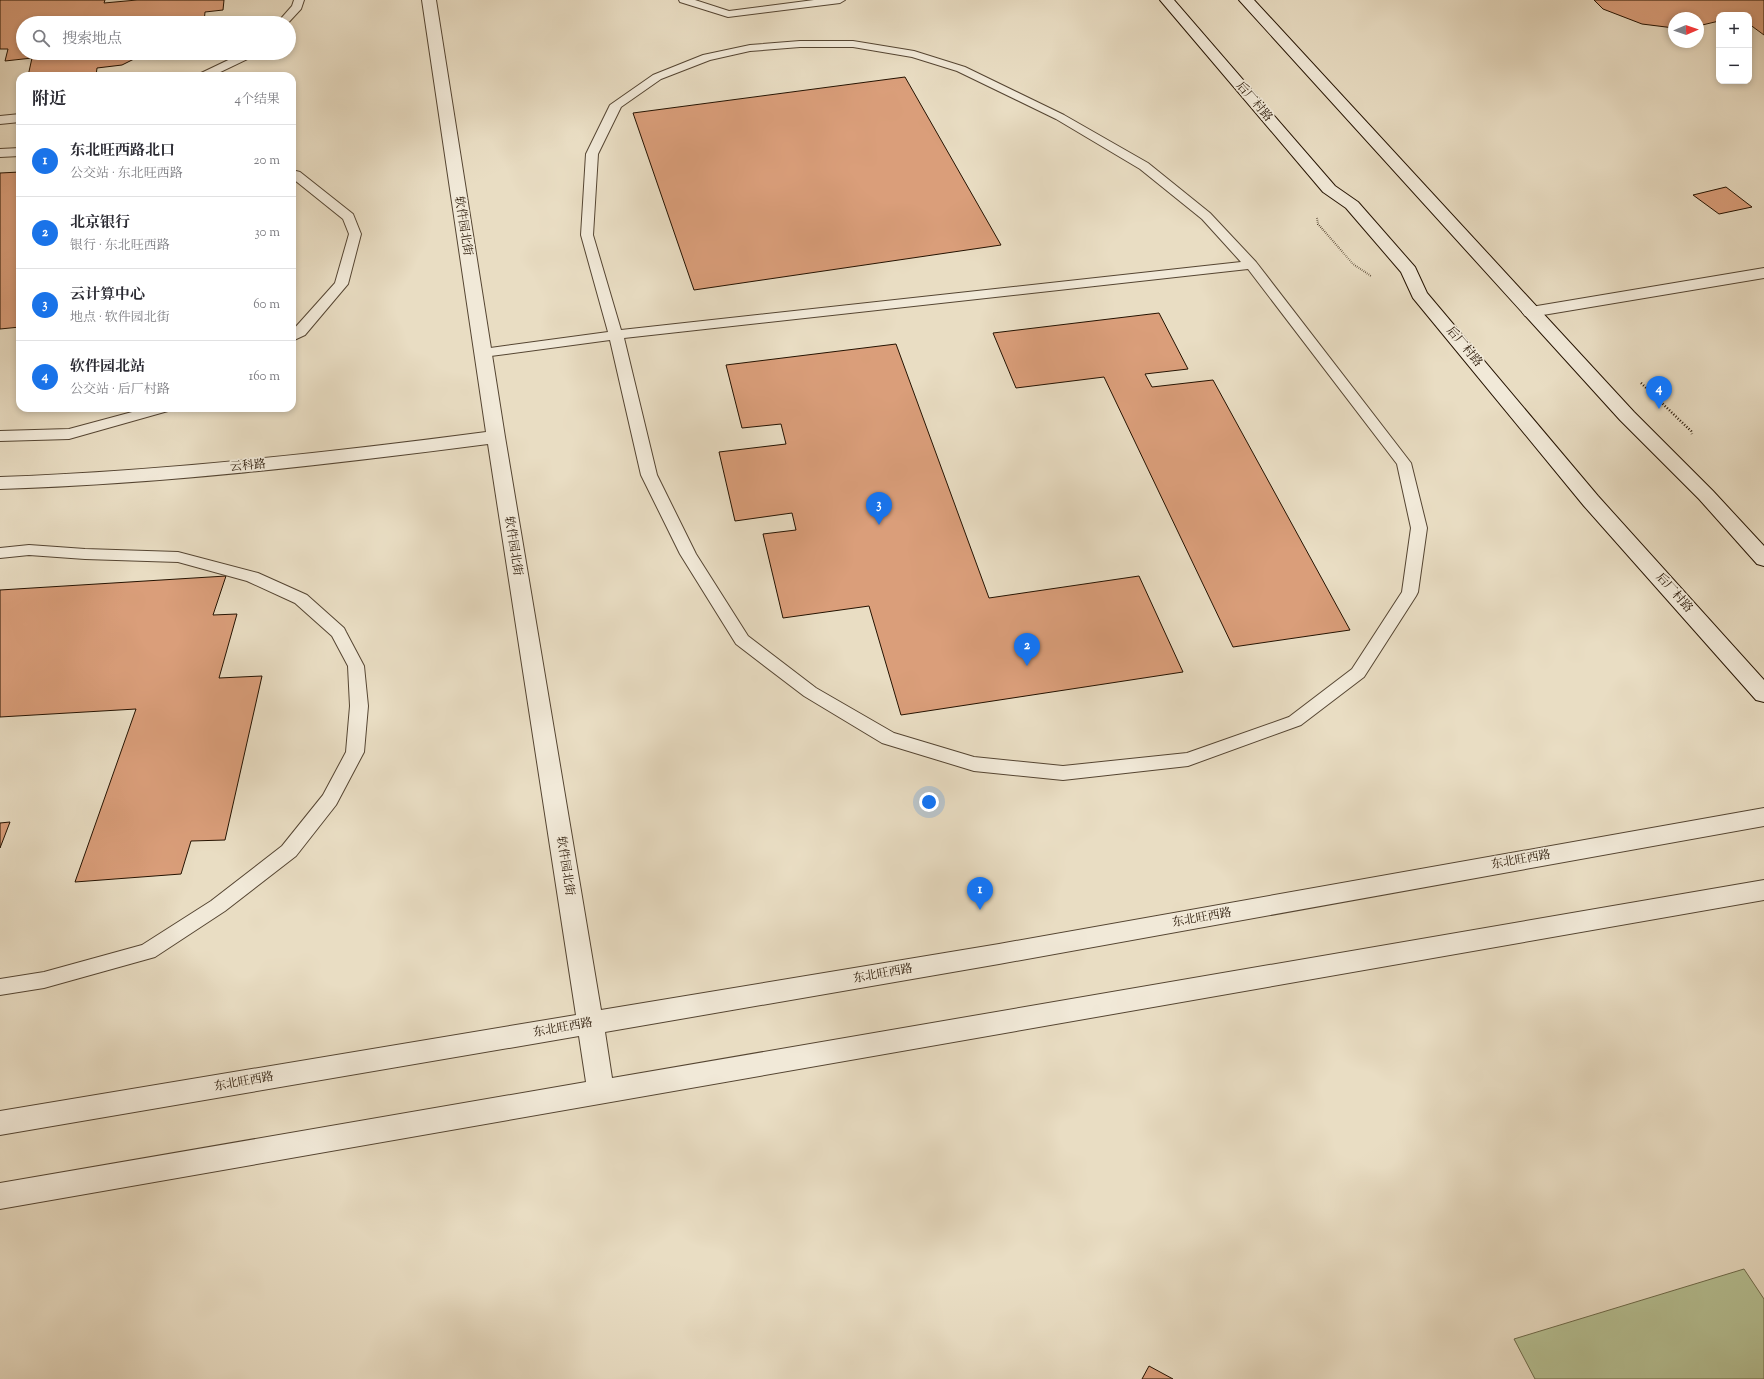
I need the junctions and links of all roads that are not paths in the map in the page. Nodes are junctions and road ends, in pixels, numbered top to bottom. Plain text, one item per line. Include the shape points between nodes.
1 (299, 0) edge
2 (429, 0) edge
3 (684, 0) edge
4 (840, 0) edge
5 (1167, 0) edge
6 (1246, 0) edge
7 (289, 16) edge
8 (237, 60) edge
9 (212, 72) edge
10 (16, 118) edge
11 (0, 120) edge
12 (16, 152) edge
13 (0, 153) edge
14 (296, 175) edge
15 (1250, 266) junction
16 (1764, 273) edge
17 (1532, 312) junction
18 (296, 334) edge
19 (616, 335) junction
20 (483, 353) junction
21 (149, 412) edge
22 (0, 436) edge
23 (496, 437) junction
24 (0, 483) edge
25 (0, 553) edge
26 (1764, 559) edge
27 (1764, 694) edge
28 (1764, 817) edge
29 (1764, 890) edge
30 (0, 987) edge
31 (591, 1023) junction
32 (601, 1091) junction
33 (0, 1124) edge
34 (0, 1196) edge

1 - 7 lane via 297,7
2 - 20 street, 软件园北街
3 - 4 lane via 728,14
5 - 27 street, 后厂村路 via 1329,189 1352,205 1409,271 1419,294 1592,501
6 - 17 street
8 - 9 lane
10 - 11 lane
12 - 13 lane
14 - 18 lane via 349,217 355,234 341,284
15 - 19 lane
15 - 19 lane via 1206,216 1144,166 1060,117 961,69 914,54 853,44 800,44 750,48 707,57 657,77 645,85 616,105 592,154 587,235
15 - 19 lane via 1404,463 1419,528 1410,592 1358,673 1295,721 1188,759 1064,773 974,764 888,738 810,692 742,640 688,554 649,474
16 - 17 street
17 - 26 street
19 - 20 lane
20 - 23 street, 软件园北街
21 - 22 lane via 69,434
23 - 24 street, 云科路 via 315,460 59,481
23 - 31 street, 软件园北街
25 - 30 lane via 29,550 178,558 252,577 302,599 338,632 356,666 359,706 355,752 330,800 289,850 218,906 148,951 44,980
28 - 31 street, 东北旺西路 via 998,954
29 - 32 street
31 - 32 street, 软件园北街
31 - 33 street, 东北旺西路
32 - 34 street

